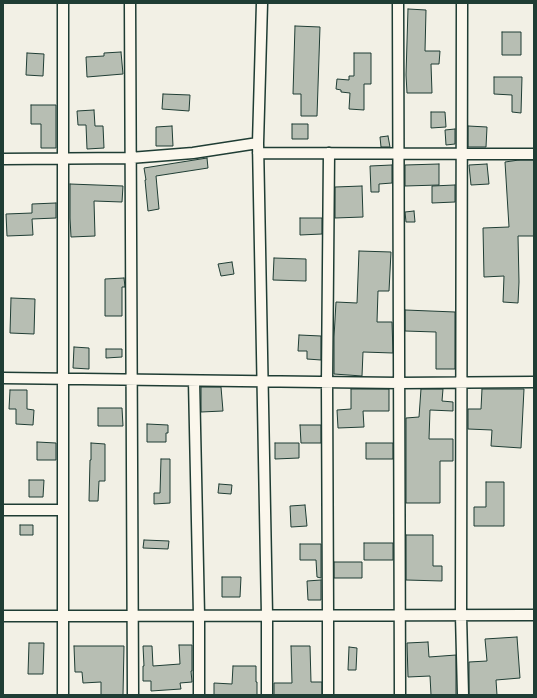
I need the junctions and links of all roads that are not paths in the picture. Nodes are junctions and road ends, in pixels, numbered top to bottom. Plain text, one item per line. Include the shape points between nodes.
1 (63, 3) edge
2 (130, 3) edge
3 (262, 3) edge
4 (398, 3) edge
5 (462, 3) edge
6 (258, 143) junction
7 (258, 153) junction
8 (329, 153) junction
9 (399, 154) junction
10 (462, 154) junction
11 (534, 154) edge
12 (130, 158) junction
13 (3, 159) edge
14 (62, 159) junction
15 (3, 378) edge
16 (62, 379) junction
17 (131, 380) junction
18 (194, 381) junction
19 (262, 381) junction
20 (327, 382) junction
21 (534, 382) edge
22 (400, 383) junction
23 (462, 383) junction
24 (3, 510) edge
25 (63, 510) junction
26 (132, 615) junction
27 (200, 615) junction
28 (267, 615) junction
29 (328, 615) junction
30 (400, 615) junction
31 (461, 615) junction
32 (534, 615) edge
33 (3, 616) edge
34 (63, 616) junction
35 (63, 695) edge
36 (132, 695) edge
37 (199, 695) edge
38 (267, 695) edge
39 (328, 695) edge
40 (400, 695) edge
41 (463, 695) edge

1 - 14 street
2 - 12 street
3 - 6 street
4 - 9 street
5 - 10 street
6 - 7 street
6 - 12 street via 193,153
7 - 8 street
7 - 19 street
8 - 9 street
8 - 20 street
9 - 10 street
9 - 22 street
10 - 11 street
10 - 23 street
12 - 14 street
12 - 17 street
13 - 14 street
14 - 16 street
15 - 16 street
16 - 17 street
16 - 25 street
17 - 18 street
17 - 26 street
18 - 19 street
18 - 27 street
19 - 20 street
19 - 28 street
20 - 22 street
20 - 29 street
21 - 23 street
22 - 23 street
22 - 30 street
23 - 31 street
24 - 25 street
25 - 34 street
26 - 27 street
26 - 34 street
26 - 36 street
27 - 28 street
27 - 37 street
28 - 29 street
28 - 38 street
29 - 30 street
29 - 39 street
30 - 31 street
30 - 40 street
31 - 32 street
31 - 41 street
33 - 34 street
34 - 35 street

